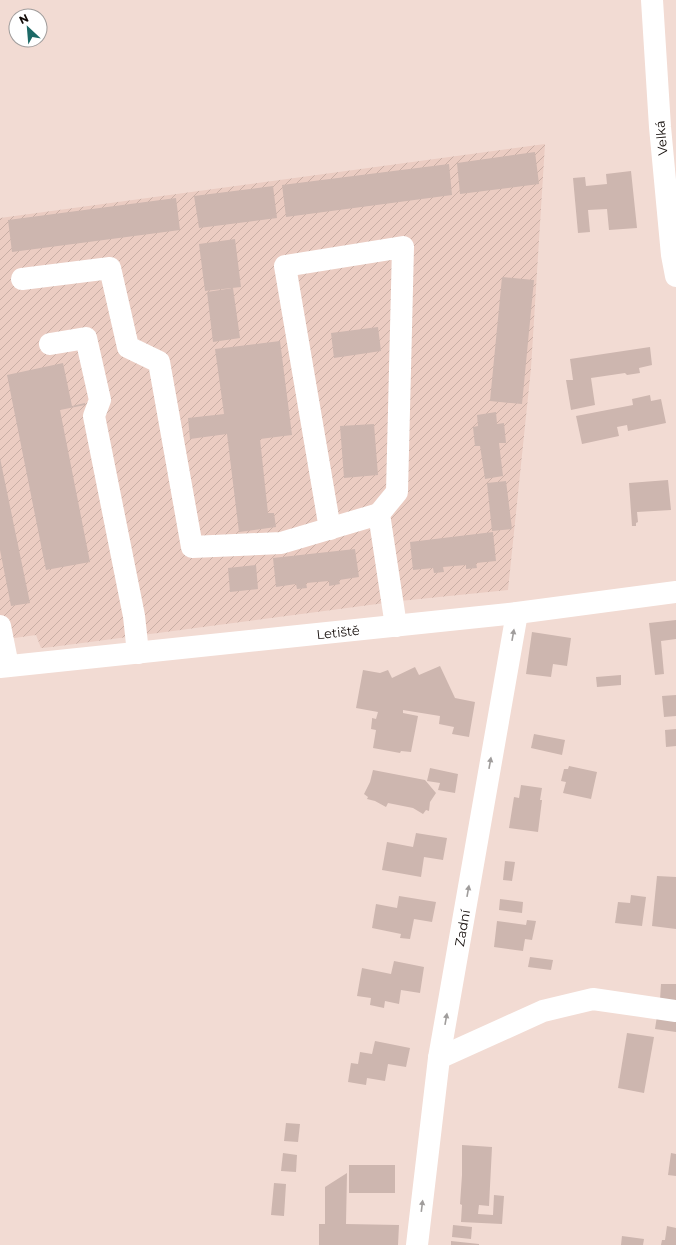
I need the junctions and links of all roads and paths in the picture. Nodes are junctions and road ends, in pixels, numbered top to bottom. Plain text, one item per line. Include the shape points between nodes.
1 (652, 0) edge
2 (676, 276) edge
3 (22, 280) dead end
4 (50, 344) dead end
5 (379, 514) junction
6 (330, 529) junction
7 (676, 592) edge
8 (516, 613) junction
9 (0, 626) edge
10 (396, 626) junction
11 (138, 653) junction
12 (4, 667) edge
13 (676, 1011) edge
14 (439, 1058) junction
15 (417, 1245) edge

1 - 2 street, Velká via 660,127
3 - 6 street via 110,268 128,347 159,362 192,547 281,543
4 - 11 street via 86,338 100,400 94,416 134,616
5 - 6 street
5 - 6 street via 397,492 404,247 285,266
5 - 10 street
7 - 8 street, Letiště
8 - 10 street, Letiště
14 -> 8 street, Zadní
9 - 12 street
10 - 11 street, Letiště
11 - 12 street, Letiště
13 - 14 street via 593,999 543,1011
15 -> 14 street, Zadní

